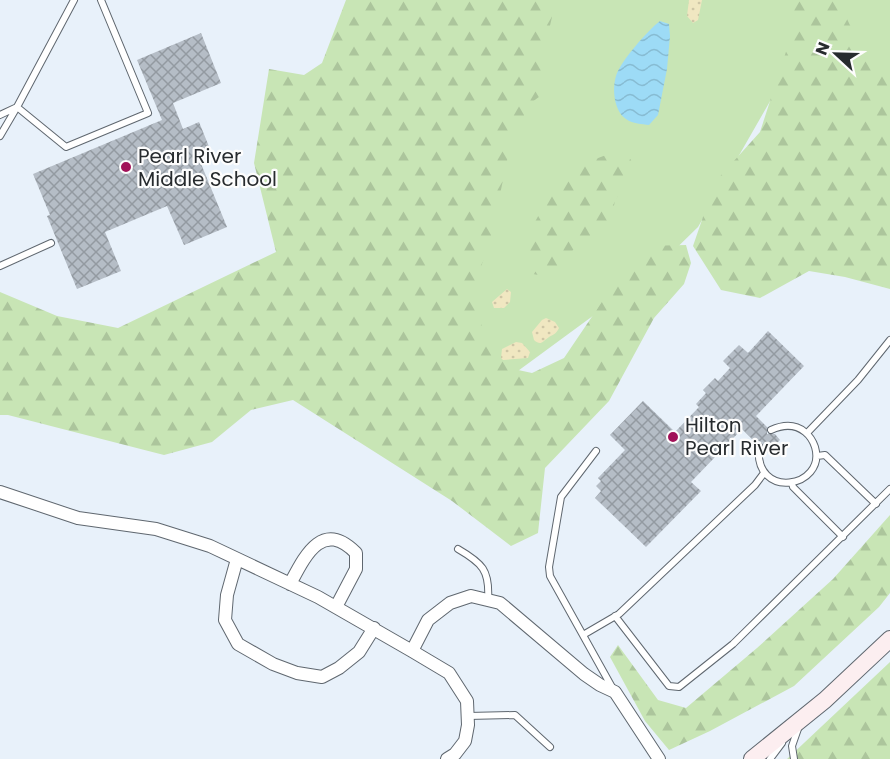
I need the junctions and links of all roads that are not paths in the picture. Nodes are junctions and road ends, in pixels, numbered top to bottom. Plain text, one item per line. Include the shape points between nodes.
1 (74, 0) edge
2 (101, 0) edge
3 (17, 106) junction
4 (0, 115) edge
5 (0, 136) edge
6 (51, 243) dead end
7 (0, 266) edge
8 (890, 340) edge
9 (771, 430) dead end
10 (807, 433) junction
11 (759, 446) dead end
12 (596, 451) dead end
13 (817, 456) junction
14 (764, 473) junction
15 (792, 483) junction
16 (890, 489) edge
17 (0, 492) edge
18 (876, 504) junction
19 (843, 537) junction
20 (458, 549) dead end
21 (237, 559) junction
22 (290, 584) junction
23 (488, 600) junction
24 (336, 607) junction
25 (615, 616) junction
26 (374, 628) junction
27 (584, 635) junction
28 (890, 639) edge
29 (412, 651) junction
30 (615, 692) junction
31 (468, 716) junction
32 (801, 720) junction
33 (550, 747) dead end
34 (447, 759) edge
35 (659, 759) edge
36 (752, 759) edge
37 (770, 759) edge
38 (794, 759) edge

1 - 3 lane
2 - 3 lane via 148,113 66,147
3 - 4 lane
3 - 5 lane
6 - 7 lane
8 - 10 lane
9 - 10 lane via 789,425
10 - 13 lane
11 - 14 lane
12 - 27 lane via 561,498 549,567 550,576
13 - 15 lane via 807,475
13 - 18 lane via 825,455
14 - 15 lane via 780,483
14 - 25 lane
15 - 19 lane
16 - 18 lane
17 - 21 street via 78,518 156,529
18 - 19 lane
19 - 25 lane via 733,644 679,687 669,686
20 - 23 lane via 482,566 489,582
21 - 22 street
21 - 26 street via 225,620 238,644 273,664 322,677 359,651
22 - 24 street
22 - 24 street via 307,552 318,543 332,539 345,543 356,553 356,569
23 - 29 street via 471,596 450,603 428,620
23 - 30 street via 500,603 584,674
24 - 26 street
25 - 27 lane
26 - 29 street
27 - 30 lane
28 - 32 street
29 - 31 street via 449,673 467,701
30 - 35 street
31 - 33 lane via 514,715
31 - 34 street via 465,741
32 - 36 street
32 - 37 lane
32 - 38 lane via 792,746

